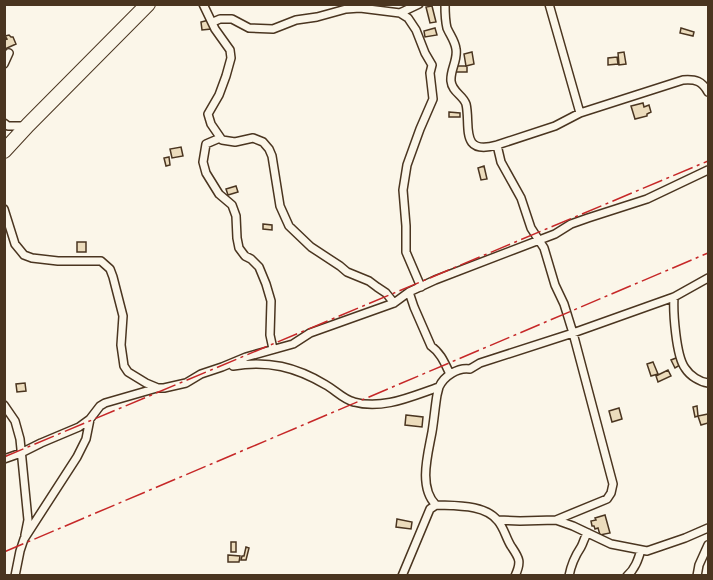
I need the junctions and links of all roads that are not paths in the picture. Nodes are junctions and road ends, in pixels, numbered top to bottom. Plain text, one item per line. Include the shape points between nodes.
1 (148, 4) edge
2 (203, 4) edge
3 (419, 4) edge
4 (445, 4) edge
5 (549, 4) edge
6 (400, 13) junction
7 (213, 22) junction
8 (9, 53) dead end
9 (4, 64) edge
10 (708, 92) edge
11 (580, 113) junction
12 (4, 123) edge
13 (28, 125) junction
14 (222, 140) junction
15 (497, 146) junction
16 (4, 151) edge
17 (708, 170) edge
18 (4, 209) edge
19 (538, 240) junction
20 (708, 278) edge
21 (421, 287) junction
22 (409, 292) junction
23 (674, 297) junction
24 (394, 303) junction
25 (573, 333) junction
26 (273, 349) junction
27 (222, 367) junction
28 (450, 374) junction
29 (708, 383) edge
30 (440, 387) junction
31 (158, 388) junction
32 (4, 405) edge
33 (90, 419) junction
34 (21, 453) junction
35 (4, 459) edge
36 (436, 505) junction
37 (498, 520) junction
38 (556, 520) junction
39 (708, 528) edge
40 (588, 533) junction
41 (24, 540) junction
42 (708, 545) edge
43 (641, 550) junction
44 (15, 576) edge
45 (402, 576) edge
46 (515, 576) edge
47 (569, 576) edge
48 (627, 576) edge
49 (697, 576) edge

1 - 13 highway
2 - 7 street
3 - 6 street
4 - 15 street via 457,54 451,84 465,103 469,137 479,147
5 - 11 street
6 - 7 street via 353,8 273,29 249,28 232,19
6 - 21 street via 416,30 432,64 433,99 403,184 406,252
7 - 14 street via 231,54 219,95 208,114
8 - 9 street
10 - 11 street via 701,82 683,80
11 - 15 street
12 - 13 street
13 - 16 highway
14 - 24 street via 253,138 263,142 272,156 280,206 289,226 311,247 386,293
14 - 26 street via 206,144 204,167 219,194 232,205 242,252 263,275 271,301
15 - 19 street
17 - 19 street via 647,199 571,224
18 - 31 street via 15,244 24,255 58,261 101,261 110,269 123,316 124,366 137,378
19 - 21 street
19 - 25 street
20 - 23 street
21 - 22 street
22 - 24 street
22 - 28 street via 431,346
23 - 25 street
23 - 29 street via 682,363 693,376
24 - 26 street
25 - 28 street
25 - 38 street via 613,484 607,499
26 - 27 street
27 - 30 street via 286,366 302,371 350,401 378,405
27 - 31 street via 186,383
28 - 30 street
30 - 36 street via 426,467 428,487
31 - 33 street via 105,403
32 - 34 street via 18,429
33 - 34 street
33 - 41 street via 77,457
34 - 35 street
34 - 41 street via 28,520
36 - 37 street via 468,507
36 - 45 street
37 - 38 street
37 - 46 street via 519,557
38 - 40 street
39 - 43 street
40 - 43 street via 611,544
40 - 47 street
41 - 44 street
42 - 49 street
43 - 48 street

